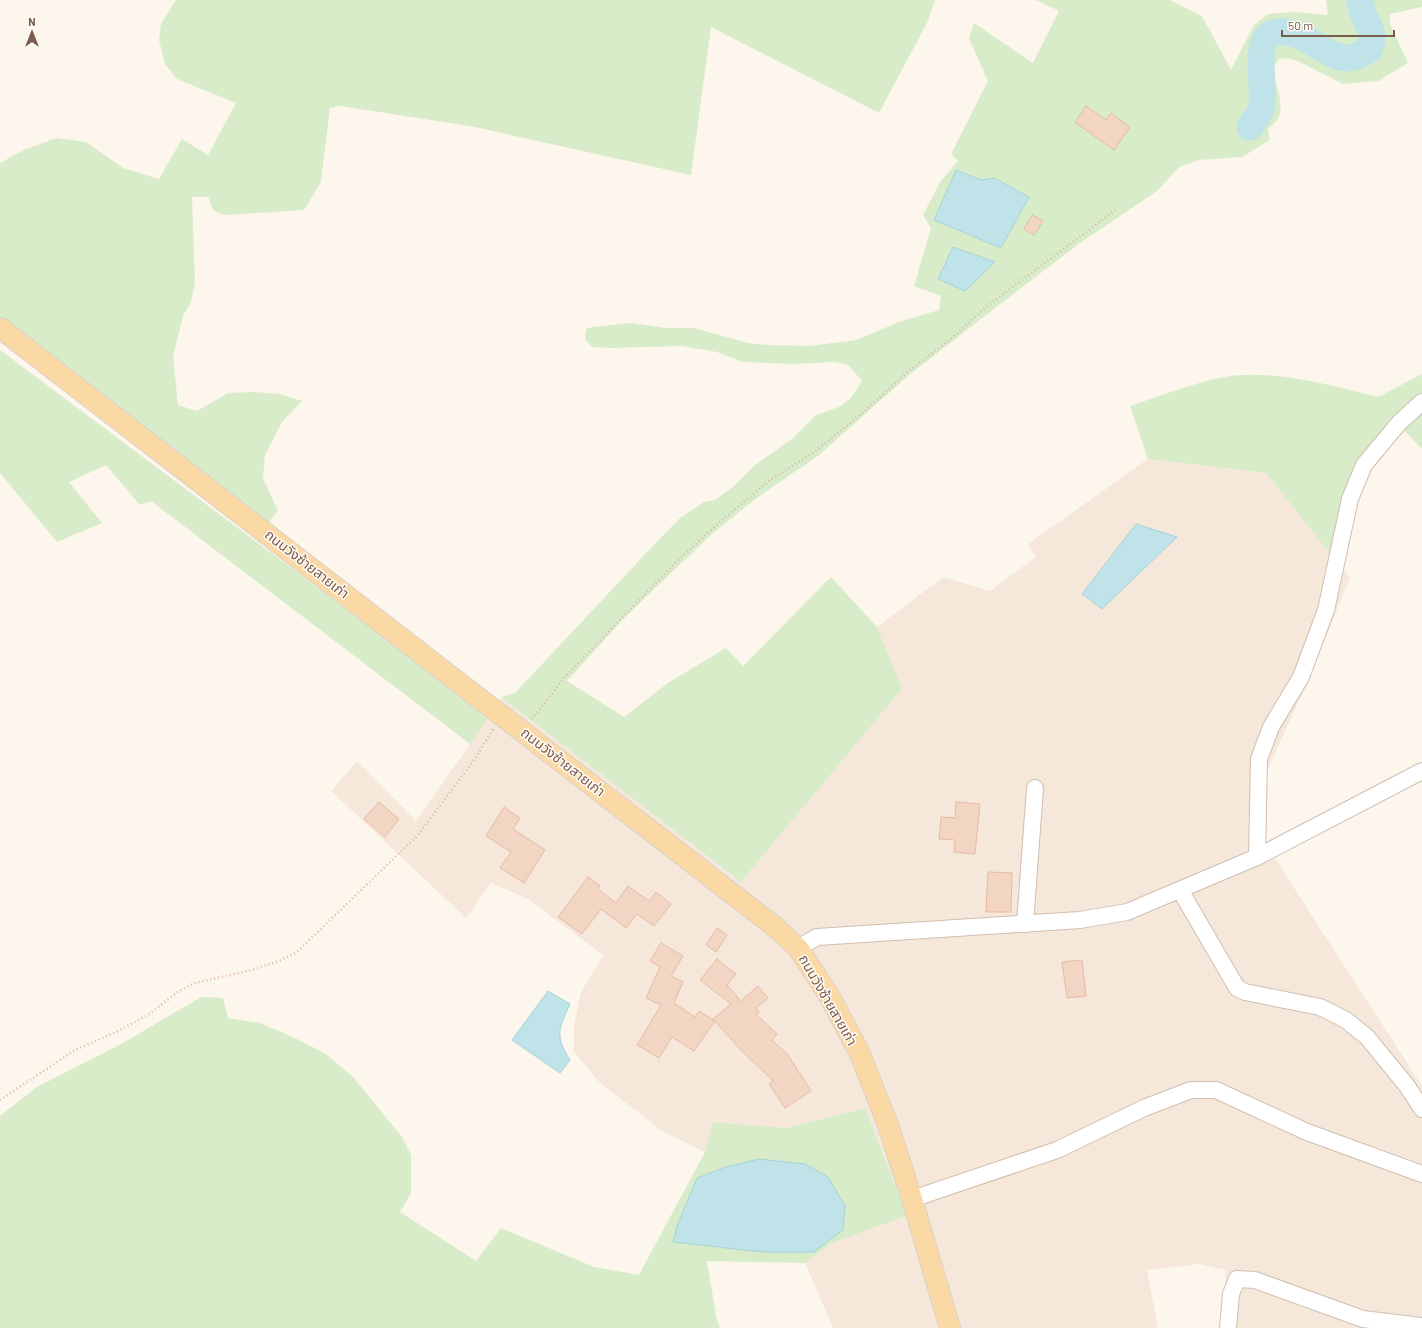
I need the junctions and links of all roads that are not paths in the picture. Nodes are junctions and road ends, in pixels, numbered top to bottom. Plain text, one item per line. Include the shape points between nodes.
1 (0, 328) edge
2 (1422, 402) edge
3 (1422, 770) edge
4 (1035, 788) dead end
5 (1257, 857) junction
6 (1180, 890) junction
7 (1025, 924) junction
8 (798, 948) junction
9 (1422, 1109) edge
10 (1422, 1174) edge
11 (912, 1199) junction
12 (1422, 1326) edge
13 (950, 1328) edge
14 (1228, 1328) edge

1 - 8 main road, ถนนวังซ้ายสายเก่า via 774,926
2 - 5 street via 1399,423 1364,465 1350,499 1326,610 1301,677 1272,727 1259,759
3 - 5 street
4 - 7 street
5 - 6 street
6 - 7 street via 1127,912 1080,920
6 - 9 street via 1236,988 1320,1007 1346,1020 1367,1037 1407,1086
7 - 8 street via 817,937
8 - 11 main road, ถนนวังซ้ายสายเก่า via 830,998 860,1054 888,1124
10 - 11 street via 1307,1132 1216,1090 1191,1090 1144,1108 1058,1150
11 - 13 main road, ถนนวังซ้ายสายเก่า
12 - 14 street via 1362,1319 1255,1280 1238,1279 1231,1294

